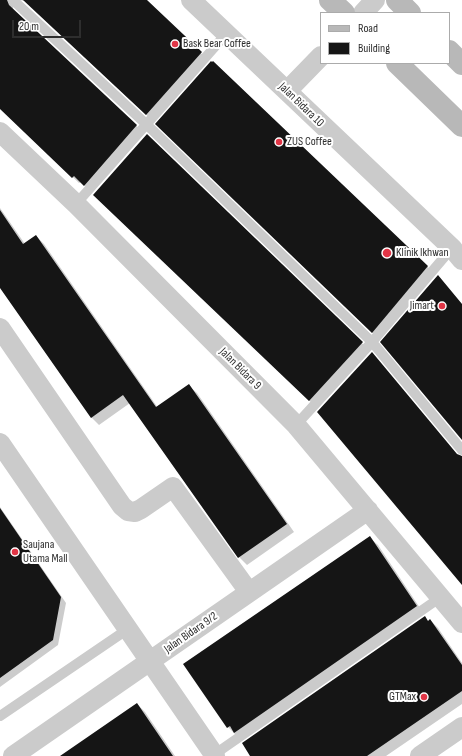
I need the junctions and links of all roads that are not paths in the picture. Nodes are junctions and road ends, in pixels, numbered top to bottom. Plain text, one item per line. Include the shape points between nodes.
1 (13, 0) edge
2 (191, 0) edge
3 (330, 0) edge
4 (375, 0) edge
5 (397, 0) edge
6 (343, 12) edge
7 (364, 12) edge
8 (409, 12) edge
9 (227, 33) junction
10 (450, 52) edge
11 (320, 57) edge
12 (398, 64) edge
13 (462, 64) edge
14 (287, 91) junction
15 (146, 124) junction
16 (462, 126) edge
17 (0, 132) edge
18 (76, 204) junction
19 (457, 254) edge
20 (0, 328) edge
21 (372, 342) junction
22 (296, 425) junction
23 (0, 443) edge
24 (462, 450) edge
25 (368, 510) junction
26 (249, 592) junction
27 (441, 597) junction
28 (462, 623) edge
29 (128, 630) junction
30 (150, 661) junction
31 (0, 716) edge
32 (462, 726) edge
33 (214, 755) edge
34 (13, 756) edge
35 (420, 756) edge

1 - 15 lane
2 - 9 street, Jalan Bidara 10
3 - 6 main road
4 - 7 street
5 - 8 main road
9 - 14 street, Jalan Bidara 10
9 - 15 lane
10 - 13 main road
11 - 14 street
12 - 16 main road
14 - 19 street, Jalan Bidara 10
15 - 18 lane
15 - 21 lane
17 - 18 street, Jalan Bidara 9
18 - 22 street, Jalan Bidara 9
19 - 21 lane
20 - 26 street via 122,506 128,511 135,512 173,487
21 - 22 lane
21 - 24 lane
22 - 25 street, Jalan Bidara 9
23 - 29 street
25 - 26 street, Jalan Bidara 9/2
25 - 27 street, Jalan Bidara 9
26 - 30 street, Jalan Bidara 9/2
27 - 28 street, Jalan Bidara 9
27 - 33 lane
29 - 30 street
29 - 31 lane
30 - 33 street
30 - 34 street, Jalan Bidara 9/2
32 - 35 street

